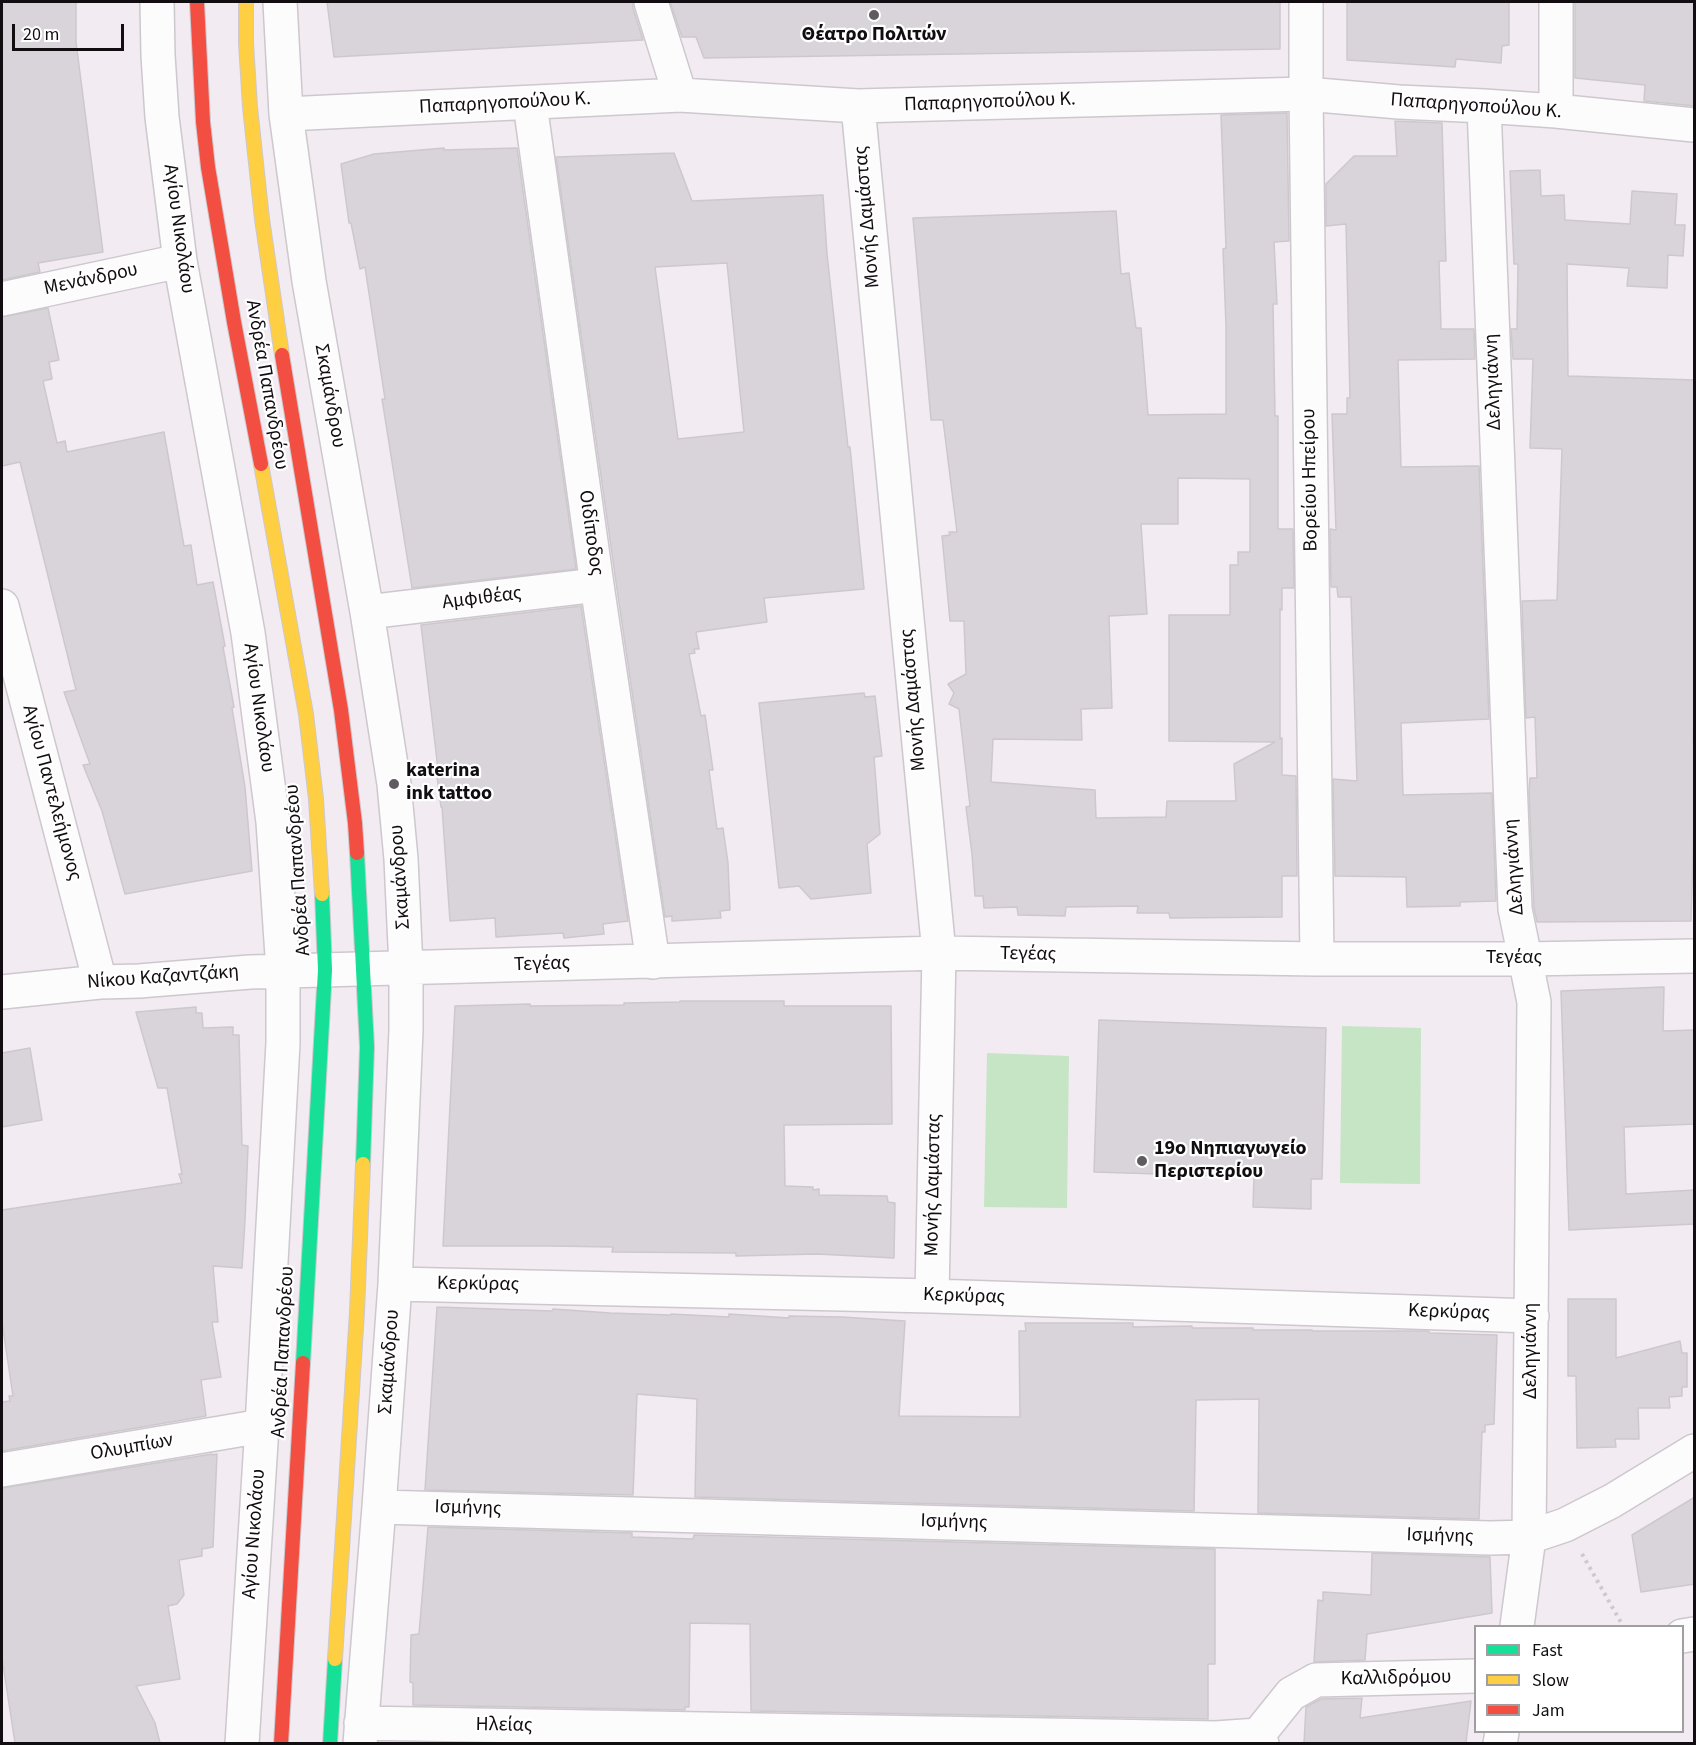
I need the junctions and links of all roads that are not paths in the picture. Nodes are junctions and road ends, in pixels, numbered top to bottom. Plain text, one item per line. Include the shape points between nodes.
1 (157, 2) edge
2 (197, 2) edge
3 (246, 2) edge
4 (280, 2) edge
5 (651, 2) edge
6 (1306, 2) edge
7 (1556, 2) edge
8 (1306, 94) junction
9 (680, 95) junction
10 (530, 104) junction
11 (858, 106) junction
12 (1484, 106) junction
13 (1556, 111) junction
14 (286, 114) junction
15 (1695, 125) edge
16 (180, 261) junction
17 (2, 299) edge
18 (597, 585) junction
19 (2, 606) edge
20 (367, 612) junction
21 (12, 688) edge
22 (939, 953) junction
23 (1695, 956) edge
24 (1317, 959) junction
25 (1526, 959) junction
26 (653, 962) junction
27 (406, 968) junction
28 (325, 970) junction
29 (362, 970) junction
30 (283, 971) junction
31 (100, 982) junction
32 (2, 992) edge
33 (395, 1284) junction
34 (932, 1296) junction
35 (1532, 1316) junction
36 (262, 1426) junction
37 (1695, 1451) edge
38 (2, 1470) edge
39 (379, 1507) junction
40 (1529, 1537) junction
41 (1517, 1625) edge
42 (1474, 1676) edge
43 (360, 1733) edge
44 (1258, 1741) edge
45 (242, 1743) edge
46 (281, 1743) edge
47 (330, 1743) edge

1 - 16 street, Αγίου Νικολάου via 162,117
2 - 28 main road, Ανδρέα Παπανδρέου via 208,167 306,714 316,799
3 - 29 main road, Ανδρέα Παπανδρέου via 250,107 261,208 341,710 354,823
4 - 14 street, Σκαμάνδρου
5 - 9 street
6 - 8 street, Βορείου Ηπείρου
7 - 13 street
8 - 11 street, Παπαρηγοπούλου Κ.
8 - 12 street, Παπαρηγοπούλου Κ.
8 - 24 street, Βορείου Ηπείρου
9 - 10 street, Παπαρηγοπούλου Κ.
9 - 11 street, Παπαρηγοπούλου Κ.
10 - 14 street, Παπαρηγοπούλου Κ.
10 - 18 street, Οιδίποδος
11 - 22 street, Μονής Δαμάστας
12 - 13 street, Παπαρηγοπούλου Κ.
12 - 25 street, Δεληγιάννη via 1514,897
13 - 15 street, Παπαρηγοπούλου Κ.
14 - 20 street, Σκαμάνδρου via 309,281
16 - 17 street, Μενάνδρου
16 - 30 street, Αγίου Νικολάου via 248,633 273,822
18 - 20 street, Αμφιθέας
18 - 26 street, Οιδίποδος
19 - 21 street, Αγίου Παντελεήμονος
20 - 27 street, Σκαμάνδρου via 394,784
21 - 31 street, Αγίου Παντελεήμονος
22 - 24 street, Τεγέας
22 - 26 street, Τεγέας
22 - 34 street, Μονής Δαμάστας
23 - 25 street, Τεγέας
24 - 25 street, Τεγέας
25 - 35 street, Δεληγιάννη via 1534,1002
26 - 27 street, Τεγέας
27 - 29 street, Τεγέας
27 - 33 street, Σκαμάνδρου
28 - 29 street, Τεγέας
28 - 30 street, Νίκου Καζαντζάκη
28 - 46 main road, Ανδρέα Παπανδρέου
29 - 47 main road, Ανδρέα Παπανδρέου via 367,1047 357,1312
30 - 31 street, Νίκου Καζαντζάκη
30 - 36 street, Αγίου Νικολάου via 283,1043
31 - 32 street, Νίκου Καζαντζάκη
33 - 34 street, Κερκύρας
33 - 39 street, Σκαμάνδρου
34 - 35 street, Κερκύρας
35 - 40 street, Δεληγιάννη
36 - 38 street, Ολυμπίων
36 - 45 street, Αγίου Νικολάου
37 - 40 street, Ισμήνης via 1565,1526
39 - 40 street, Ισμήνης
39 - 43 street, Σκαμάνδρου
40 - 41 street, Δεληγιάννη
42 - 44 street, Καλλιδρόμου via 1316,1680 1291,1694
43 - 44 street, Ηλείας

